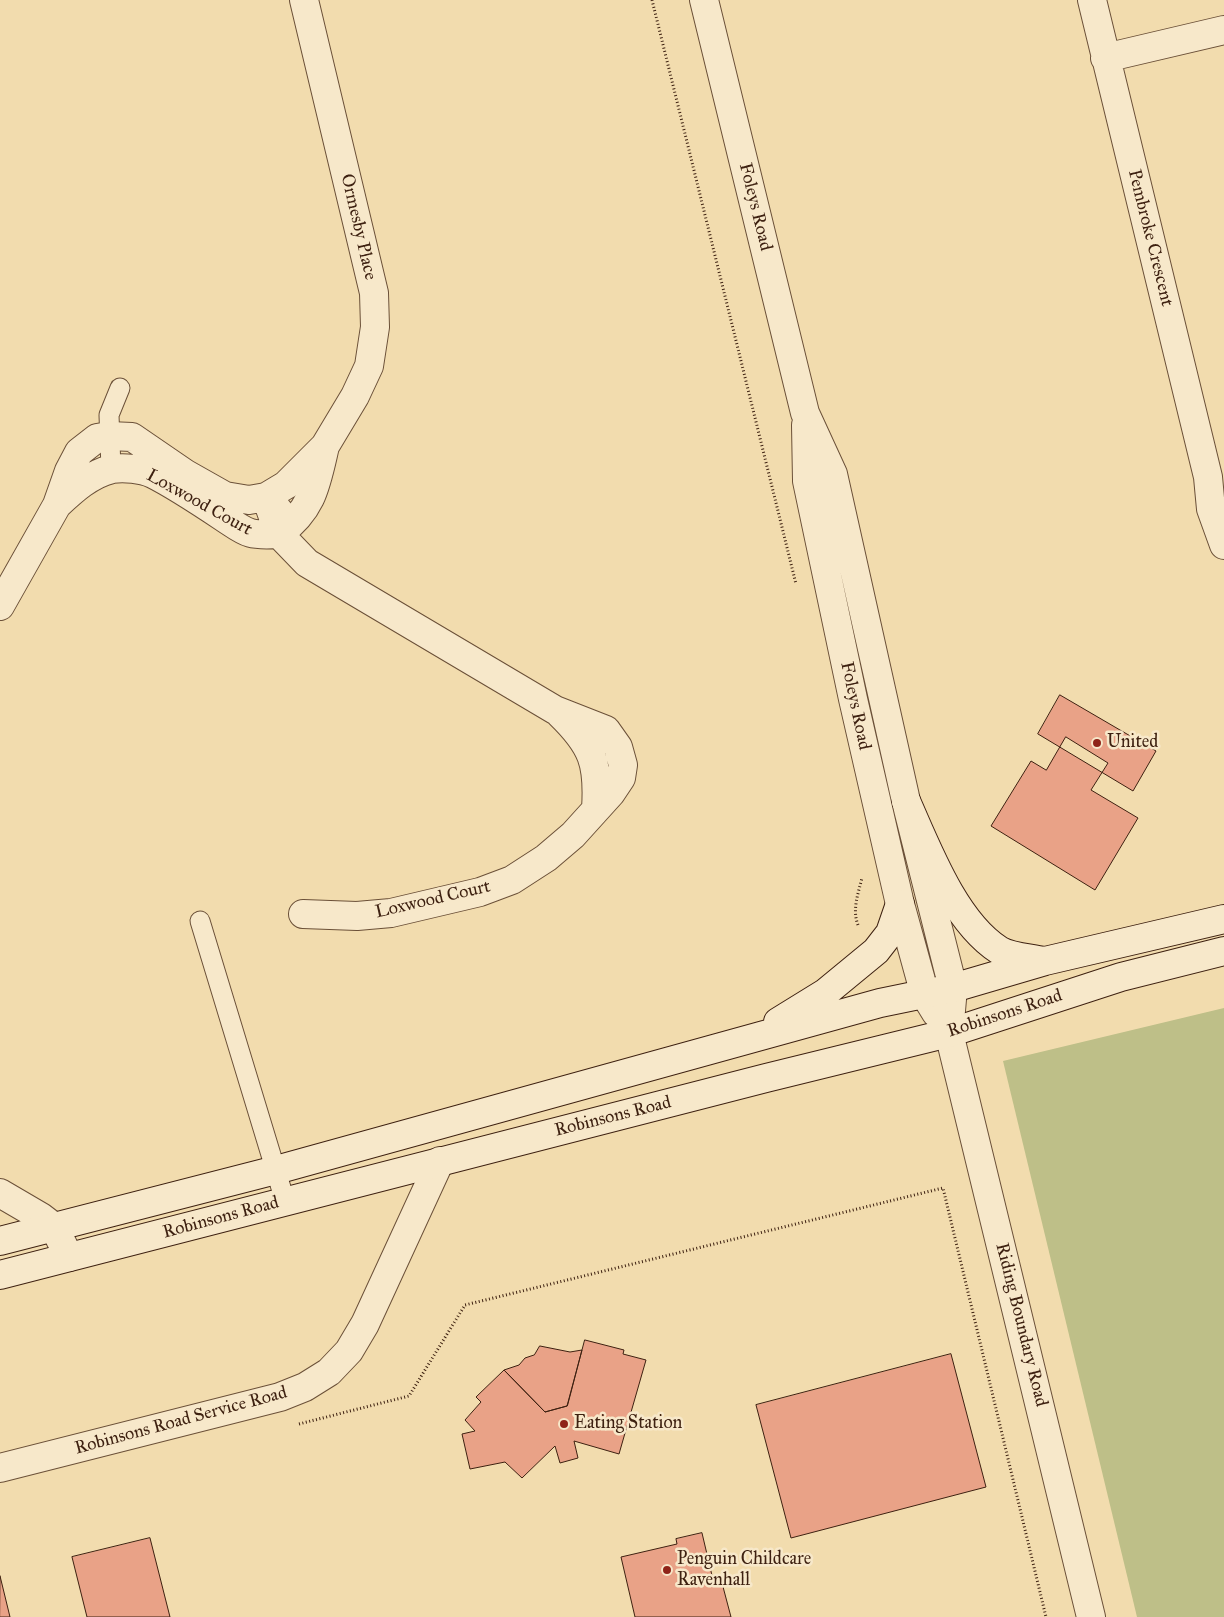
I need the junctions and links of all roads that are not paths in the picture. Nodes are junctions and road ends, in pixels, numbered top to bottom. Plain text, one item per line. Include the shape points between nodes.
1 (304, 0) edge
2 (704, 0) edge
3 (1092, 0) edge
4 (1224, 30) edge
5 (1105, 58) junction
6 (120, 388) dead end
7 (805, 414) junction
8 (109, 436) junction
9 (326, 446) junction
10 (111, 470) junction
11 (1208, 477) junction
12 (266, 497) junction
13 (57, 505) junction
14 (1224, 507) edge
15 (286, 529) junction
16 (1224, 545) edge
17 (0, 606) edge
18 (906, 801) junction
19 (900, 904) junction
20 (303, 914) dead end
21 (1224, 919) edge
22 (200, 921) dead end
23 (1224, 951) edge
24 (1045, 961) junction
25 (953, 988) junction
26 (925, 994) junction
27 (949, 1033) junction
28 (749, 1039) junction
29 (440, 1161) junction
30 (276, 1170) junction
31 (0, 1193) edge
32 (285, 1201) junction
33 (54, 1227) junction
34 (0, 1242) edge
35 (69, 1257) junction
36 (0, 1275) edge
37 (0, 1468) edge
38 (1091, 1617) edge

1 - 9 street, Ormesby Place via 374,293 375,327 368,366
2 - 7 street, Foleys Road
3 - 5 street, Pembroke Crescent
4 - 5 street
5 - 11 street, Pembroke Crescent
6 - 8 lane via 109,415
7 - 18 street, Foleys Road via 833,474
7 - 19 street, Foleys Road via 808,481
8 - 10 lane
8 - 12 street, Loxwood Court via 132,436 186,474 225,496 249,500
8 - 13 street via 97,438 79,452
9 - 12 street, Ormesby Place via 286,485
9 - 15 street, Ormesby Place via 306,509
10 - 13 street via 76,488
10 - 15 street, Loxwood Court via 129,468 152,474 243,532 260,536
11 - 14 street, Pembroke Crescent
11 - 16 street, Pembroke Crescent via 1211,509
12 - 15 street
13 - 17 street
15 - 20 street, Loxwood Court via 306,563 555,710 589,748 598,783 596,809 573,835 512,880 480,892 391,913 357,916
18 - 24 street via 940,876 980,935 1000,951
18 - 25 street, Foleys Road
19 - 26 street, Foleys Road
19 - 28 street via 890,933 876,950 825,993
21 - 24 street, Robinsons Road
22 - 30 lane
23 - 27 street, Robinsons Road via 1121,977
24 - 25 street, Robinsons Road
25 - 26 street, Robinsons Road
25 - 27 street, Foleys Road
26 - 27 street, Foleys Road
26 - 28 street, Robinsons Road
27 - 29 street, Robinsons Road
27 - 38 street, Riding Boundary Road
28 - 30 street, Robinsons Road
29 - 32 street, Robinsons Road
29 - 37 street, Robinsons Road Service Road via 365,1324 349,1351 329,1372 280,1397
30 - 32 lane
30 - 33 street, Robinsons Road
31 - 33 street
32 - 35 street, Robinsons Road
33 - 34 street, Robinsons Road
33 - 35 street
35 - 36 street, Robinsons Road

